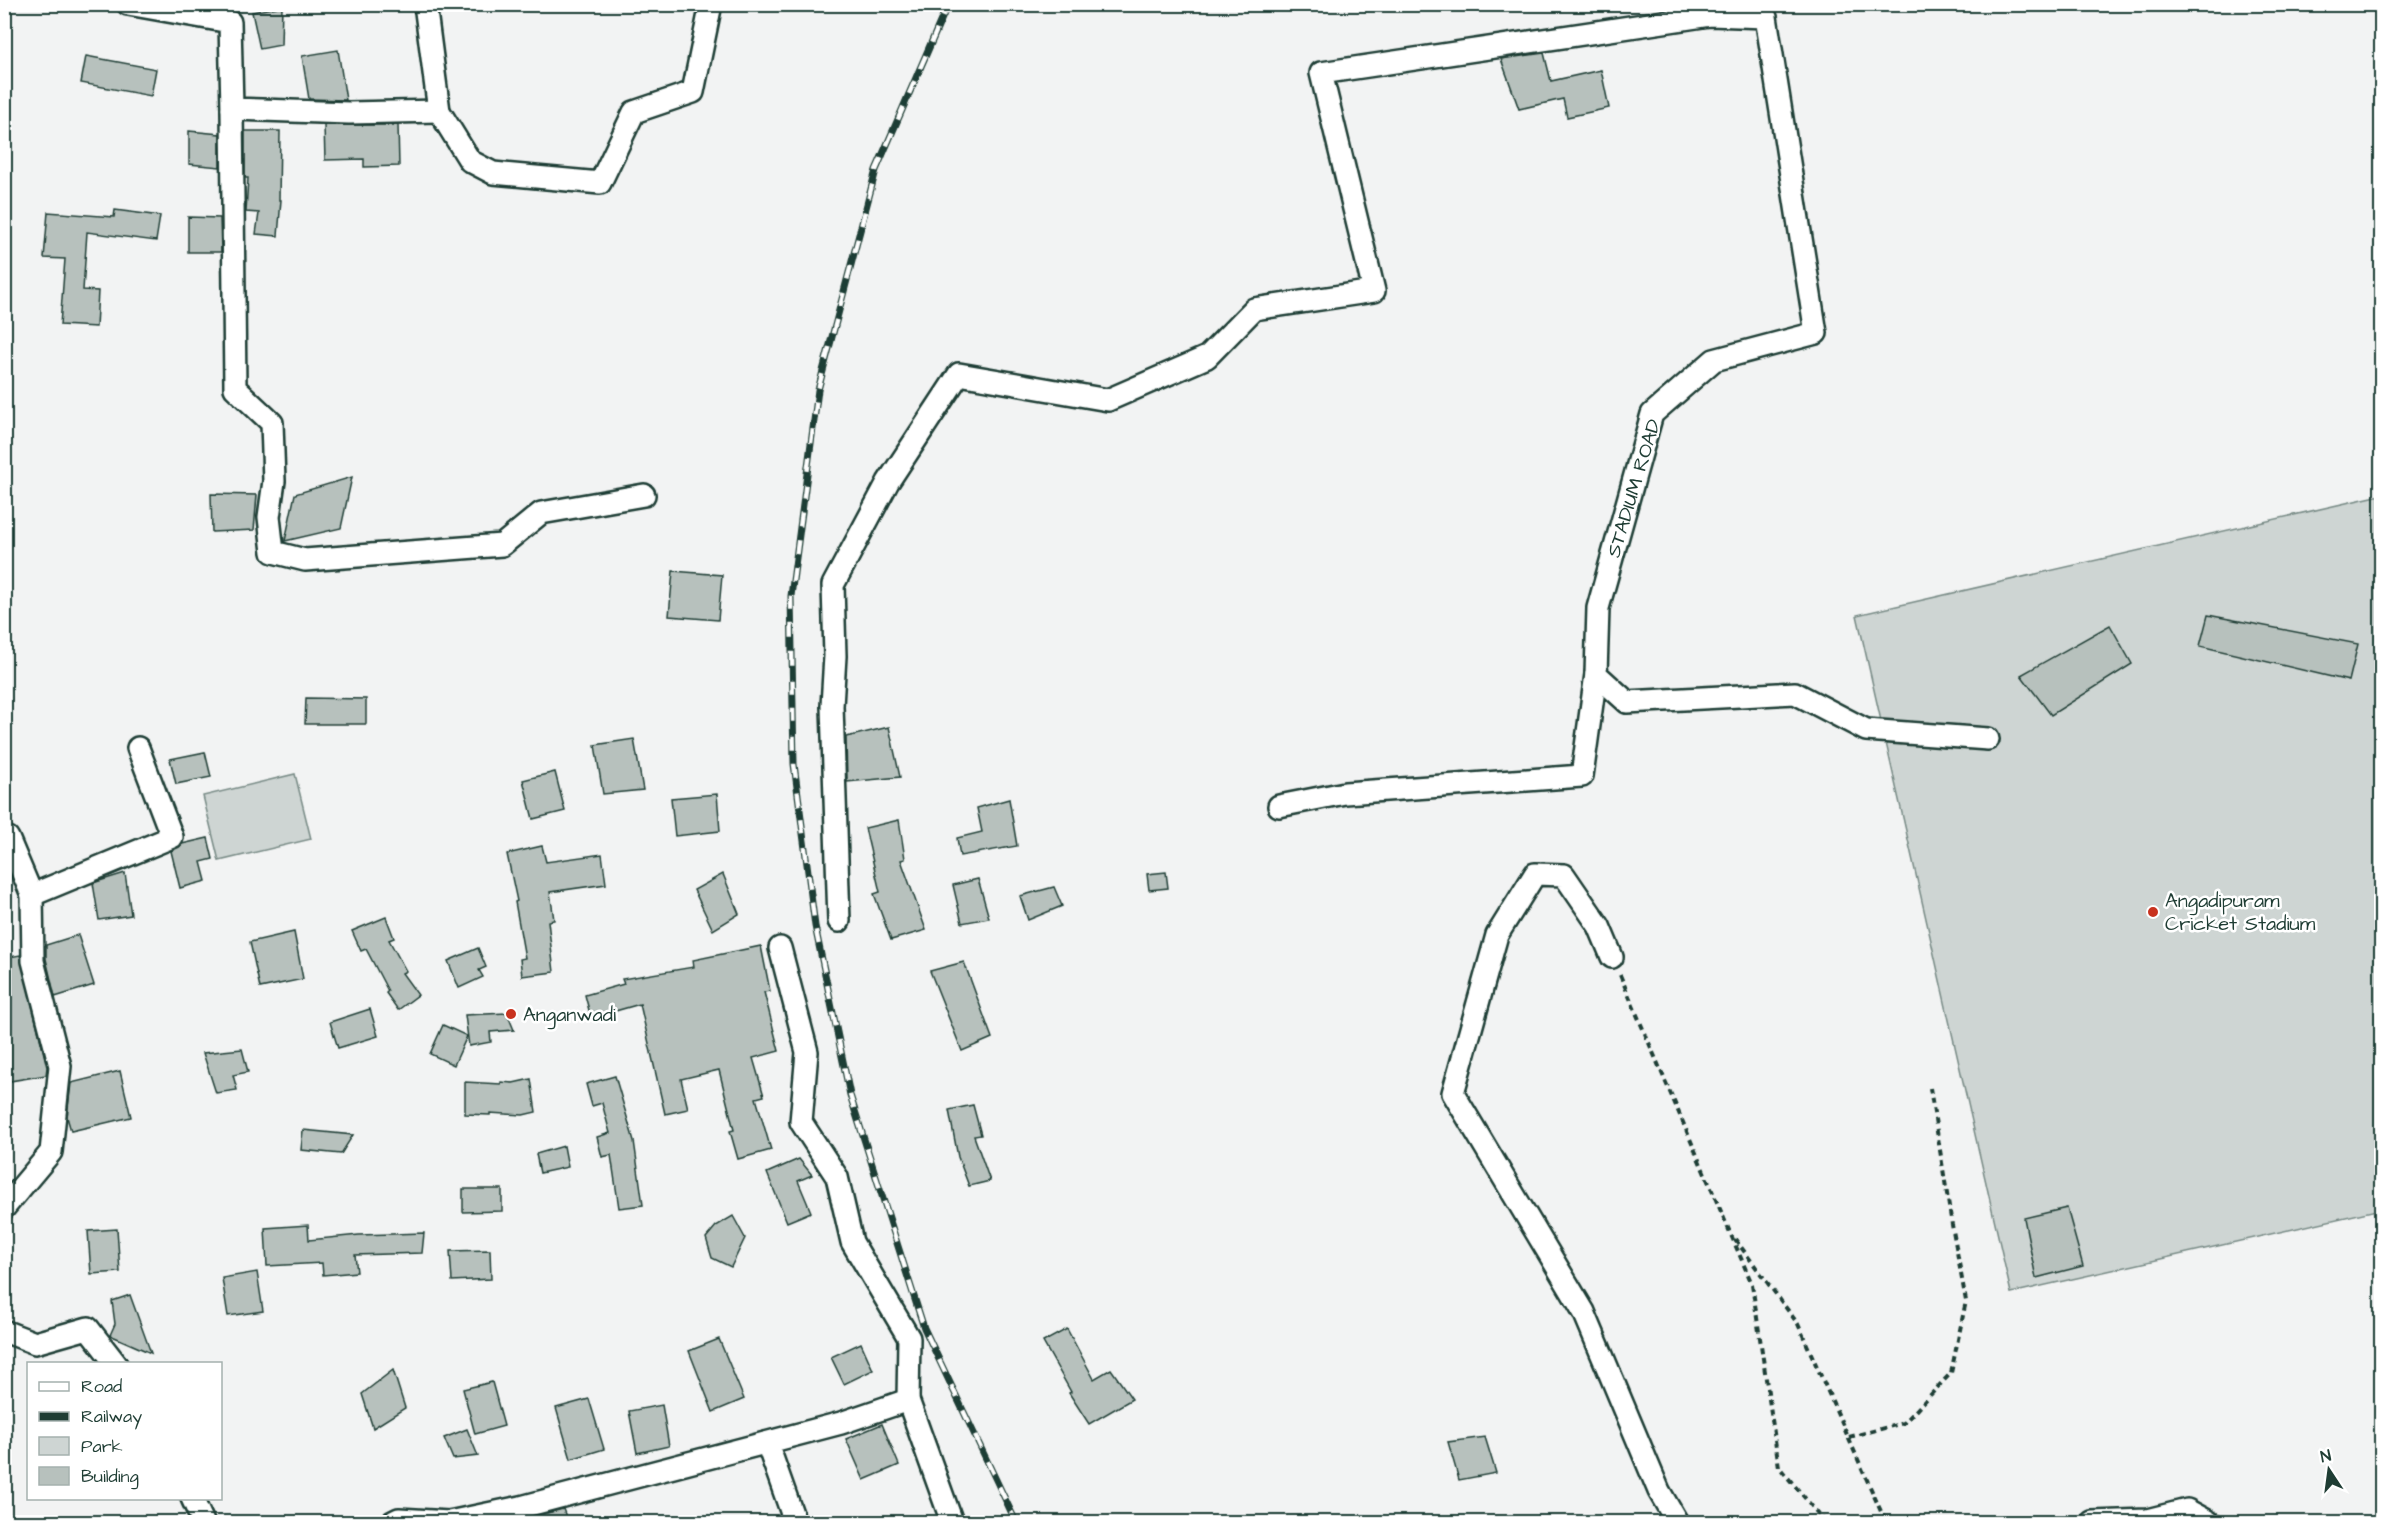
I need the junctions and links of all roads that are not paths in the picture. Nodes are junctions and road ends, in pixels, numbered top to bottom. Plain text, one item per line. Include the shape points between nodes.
1 (128, 4) edge
2 (425, 4) edge
3 (711, 4) edge
4 (1709, 10) edge
5 (232, 109) junction
6 (439, 111) junction
7 (644, 495) dead end
8 (1596, 675) junction
9 (1988, 739) dead end
10 (138, 748) dead end
11 (1279, 806) dead end
12 (4, 837) edge
13 (32, 895) junction
14 (838, 921) dead end
15 (780, 948) dead end
16 (1612, 957) road end
17 (4, 1208) edge
18 (4, 1331) edge
19 (114, 1362) edge
20 (908, 1400) junction
21 (767, 1443) junction
22 (193, 1500) edge
23 (203, 1522) edge
24 (393, 1522) edge
25 (795, 1522) edge
26 (952, 1522) edge
27 (1677, 1522) edge
28 (2092, 1522) edge
29 (2209, 1522) edge

1 - 5 street via 230,22
2 - 6 street
3 - 6 street via 693,92 634,112 600,183 493,173 470,161
4 - 8 street, STADIUM ROAD via 1766,17 1816,333 1714,360 1652,414 1598,608
4 - 14 street via 1322,73 1374,291 1254,309 1207,357 1108,400 959,374 888,482 833,585
5 - 6 street
5 - 7 street via 235,388 272,423 274,482 269,517 273,552 305,560 502,545 541,513
8 - 9 street via 1627,702 1795,693 1866,730
8 - 11 street via 1582,776 1345,793
10 - 13 street via 172,837
12 - 13 street via 8,838
13 - 17 street via 33,961 60,1066 51,1152
15 - 20 street via 807,1052 801,1122 837,1177 852,1242 909,1338
16 - 27 street via 1599,926 1564,876 1535,874 1497,935 1453,1092 1584,1312 1659,1491
18 - 19 street via 35,1343 88,1328
20 - 21 street
20 - 26 street
21 - 24 street via 521,1507 448,1521
21 - 25 street
22 - 23 street
28 - 29 street via 2147,1520 2187,1510

